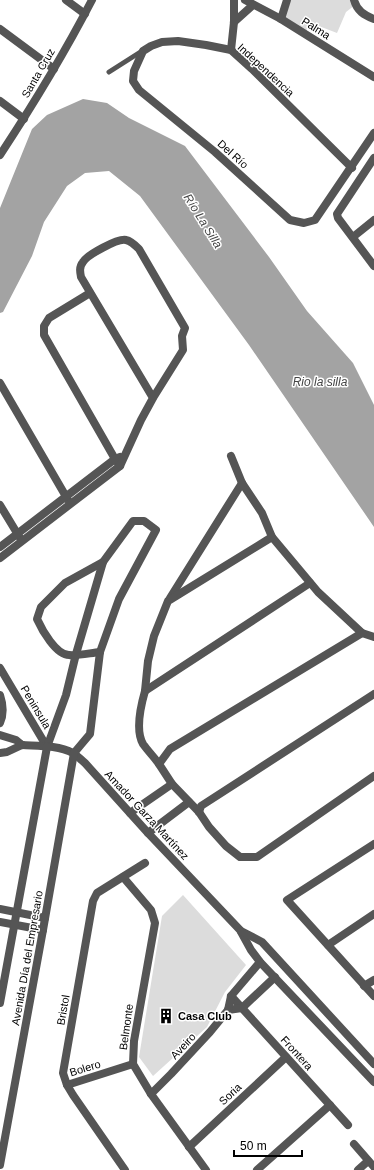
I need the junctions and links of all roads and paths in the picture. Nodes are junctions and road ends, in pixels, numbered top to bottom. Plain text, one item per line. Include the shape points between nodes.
1 (66, 0) edge
2 (92, 0) edge
3 (234, 0) edge
4 (245, 0) edge
5 (287, 0) edge
6 (354, 0) edge
7 (253, 4) junction
8 (85, 14) junction
9 (281, 19) junction
10 (374, 19) edge
11 (234, 22) junction
12 (0, 29) edge
13 (231, 50) junction
14 (143, 51) junction
15 (54, 69) junction
16 (109, 72) dead end
17 (374, 77) edge
18 (0, 100) edge
19 (24, 119) junction
20 (374, 133) edge
21 (0, 155) edge
22 (374, 158) edge
23 (352, 168) junction
24 (374, 220) edge
25 (353, 237) junction
26 (374, 266) edge
27 (90, 293) junction
28 (0, 384) edge
29 (153, 398) junction
30 (125, 456) junction
31 (231, 456) dead end
32 (115, 459) junction
33 (120, 466) junction
34 (242, 483) junction
35 (66, 496) junction
36 (71, 504) junction
37 (0, 505) edge
38 (17, 533) junction
39 (272, 537) junction
40 (23, 541) junction
41 (0, 547) edge
42 (0, 558) edge
43 (103, 562) junction
44 (310, 583) junction
45 (168, 601) junction
46 (362, 633) junction
47 (374, 636) edge
48 (100, 652) junction
49 (76, 654) junction
50 (0, 668) edge
51 (3, 681) edge
52 (145, 690) junction
53 (374, 694) edge
54 (0, 695) edge
55 (0, 723) edge
56 (0, 735) edge
57 (22, 745) junction
58 (47, 747) junction
59 (0, 753) edge
60 (74, 753) junction
61 (159, 764) junction
62 (374, 776) edge
63 (172, 784) junction
64 (189, 802) junction
65 (199, 812) junction
66 (130, 813) junction
67 (148, 833) junction
68 (374, 844) edge
69 (146, 863) dead end
70 (123, 877) junction
71 (0, 909) edge
72 (16, 912) junction
73 (374, 914) edge
74 (45, 918) junction
75 (0, 922) edge
76 (14, 925) junction
77 (43, 930) junction
78 (240, 930) junction
79 (328, 945) junction
80 (260, 962) junction
81 (275, 977) junction
82 (374, 980) edge
83 (364, 986) junction
84 (231, 996) junction
85 (374, 996) edge
86 (0, 1003) edge
87 (242, 1008) junction
88 (228, 1010) junction
89 (286, 1057) junction
90 (132, 1064) junction
91 (374, 1064) edge
92 (374, 1082) edge
93 (67, 1085) junction
94 (151, 1094) junction
95 (330, 1105) junction
96 (348, 1125) dead end
97 (2, 1139) edge
98 (354, 1144) dead end
99 (189, 1146) junction
100 (371, 1164) edge
101 (0, 1166) edge
102 (125, 1170) edge
103 (206, 1170) edge
104 (257, 1170) edge
105 (358, 1170) edge

1 - 8 street
2 - 8 street, Santa Cruz
3 - 11 street
4 - 7 street, Palma
5 - 9 street
6 - 10 street via 358,10
7 - 9 street, Palma
7 - 11 street
8 - 15 street, Santa Cruz
9 - 17 street, Palma
11 - 13 street
12 - 15 street
13 - 14 street, Independencia via 168,41
13 - 23 street, Independencia
14 - 16 lane, Independencia
14 - 23 street, Del Río via 132,78 139,90 215,152 290,220 304,223 315,220
15 - 19 street, Santa Cruz
18 - 19 street
19 - 21 street, Santa Cruz
20 - 23 street
22 - 25 street via 337,214
24 - 25 street
25 - 26 street
27 - 29 street
27 - 29 street via 80,270 86,258 118,240 133,243 184,328 183,350
27 - 32 street via 49,318 44,326 44,335
28 - 35 street
29 - 30 street
30 - 32 street
30 - 33 street
31 - 34 street
32 - 33 street
32 - 35 street
33 - 36 street
34 - 39 street via 262,513
34 - 45 street
35 - 36 street
35 - 38 street
36 - 40 street
37 - 38 street
38 - 40 street
38 - 41 street
39 - 44 street
39 - 45 street
40 - 42 street
43 - 48 street via 133,521 144,521 156,530 119,599
43 - 49 street, Avenida Día del Empresario
43 - 49 street via 65,583 41,607 37,619 45,635 60,653 68,656
44 - 46 street
44 - 52 street
45 - 52 street via 154,636
46 - 47 street
46 - 61 street via 170,749
48 - 49 street
48 - 60 street via 90,734
49 - 58 street, Avenida Día del Empresario via 66,695
50 - 51 street, Peninsula
51 - 58 street, Peninsula
52 - 61 street via 139,724 142,742
53 - 65 street via 201,806
54 - 55 street via 3,709
56 - 57 street via 16,740
57 - 58 street
57 - 59 street via 12,751
58 - 60 street
58 - 72 street, Avenida Día del Empresario
60 - 66 street, Amador Garza Martínez
60 - 74 street, Avenida Día del Empresario
61 - 63 street
62 - 65 street via 257,857 240,857 226,846
63 - 64 street
63 - 66 street
64 - 65 street
64 - 67 street
66 - 67 street, Amador Garza Martínez
67 - 78 street, Amador Garza Martínez
68 - 79 street via 287,900
69 - 70 street, Bristol
70 - 90 street, Belmonte via 151,910 155,923
70 - 93 street, Bristol via 97,893 93,901 63,1073
71 - 72 street
72 - 74 street
72 - 76 street, Avenida Día del Empresario
73 - 79 street
74 - 77 street, Avenida Día del Empresario
75 - 76 street
76 - 77 street
76 - 86 street, Avenida Día del Empresario
77 - 97 street, Avenida Día del Empresario
78 - 80 street, Amador Garza Martínez
78 - 91 street, Amador Garza Martínez via 262,942
79 - 83 street
80 - 81 street, Amador Garza Martínez
80 - 84 street, Aveiro
81 - 87 street
81 - 92 street, Amador Garza Martínez
82 - 83 street
83 - 85 street
84 - 87 street, Frontera
84 - 88 street, Aveiro
87 - 88 street
87 - 89 street, Frontera
88 - 94 street, Aveiro
89 - 95 street, Frontera
89 - 99 street, Soria
90 - 93 street, Bolero
90 - 94 street, Belmonte
93 - 102 street, Bristol
94 - 99 street, Belmonte
95 - 96 street, Frontera
95 - 104 street
97 - 101 street, Avenida Día del Empresario
98 - 100 street
99 - 103 street, Belmonte
100 - 105 street

